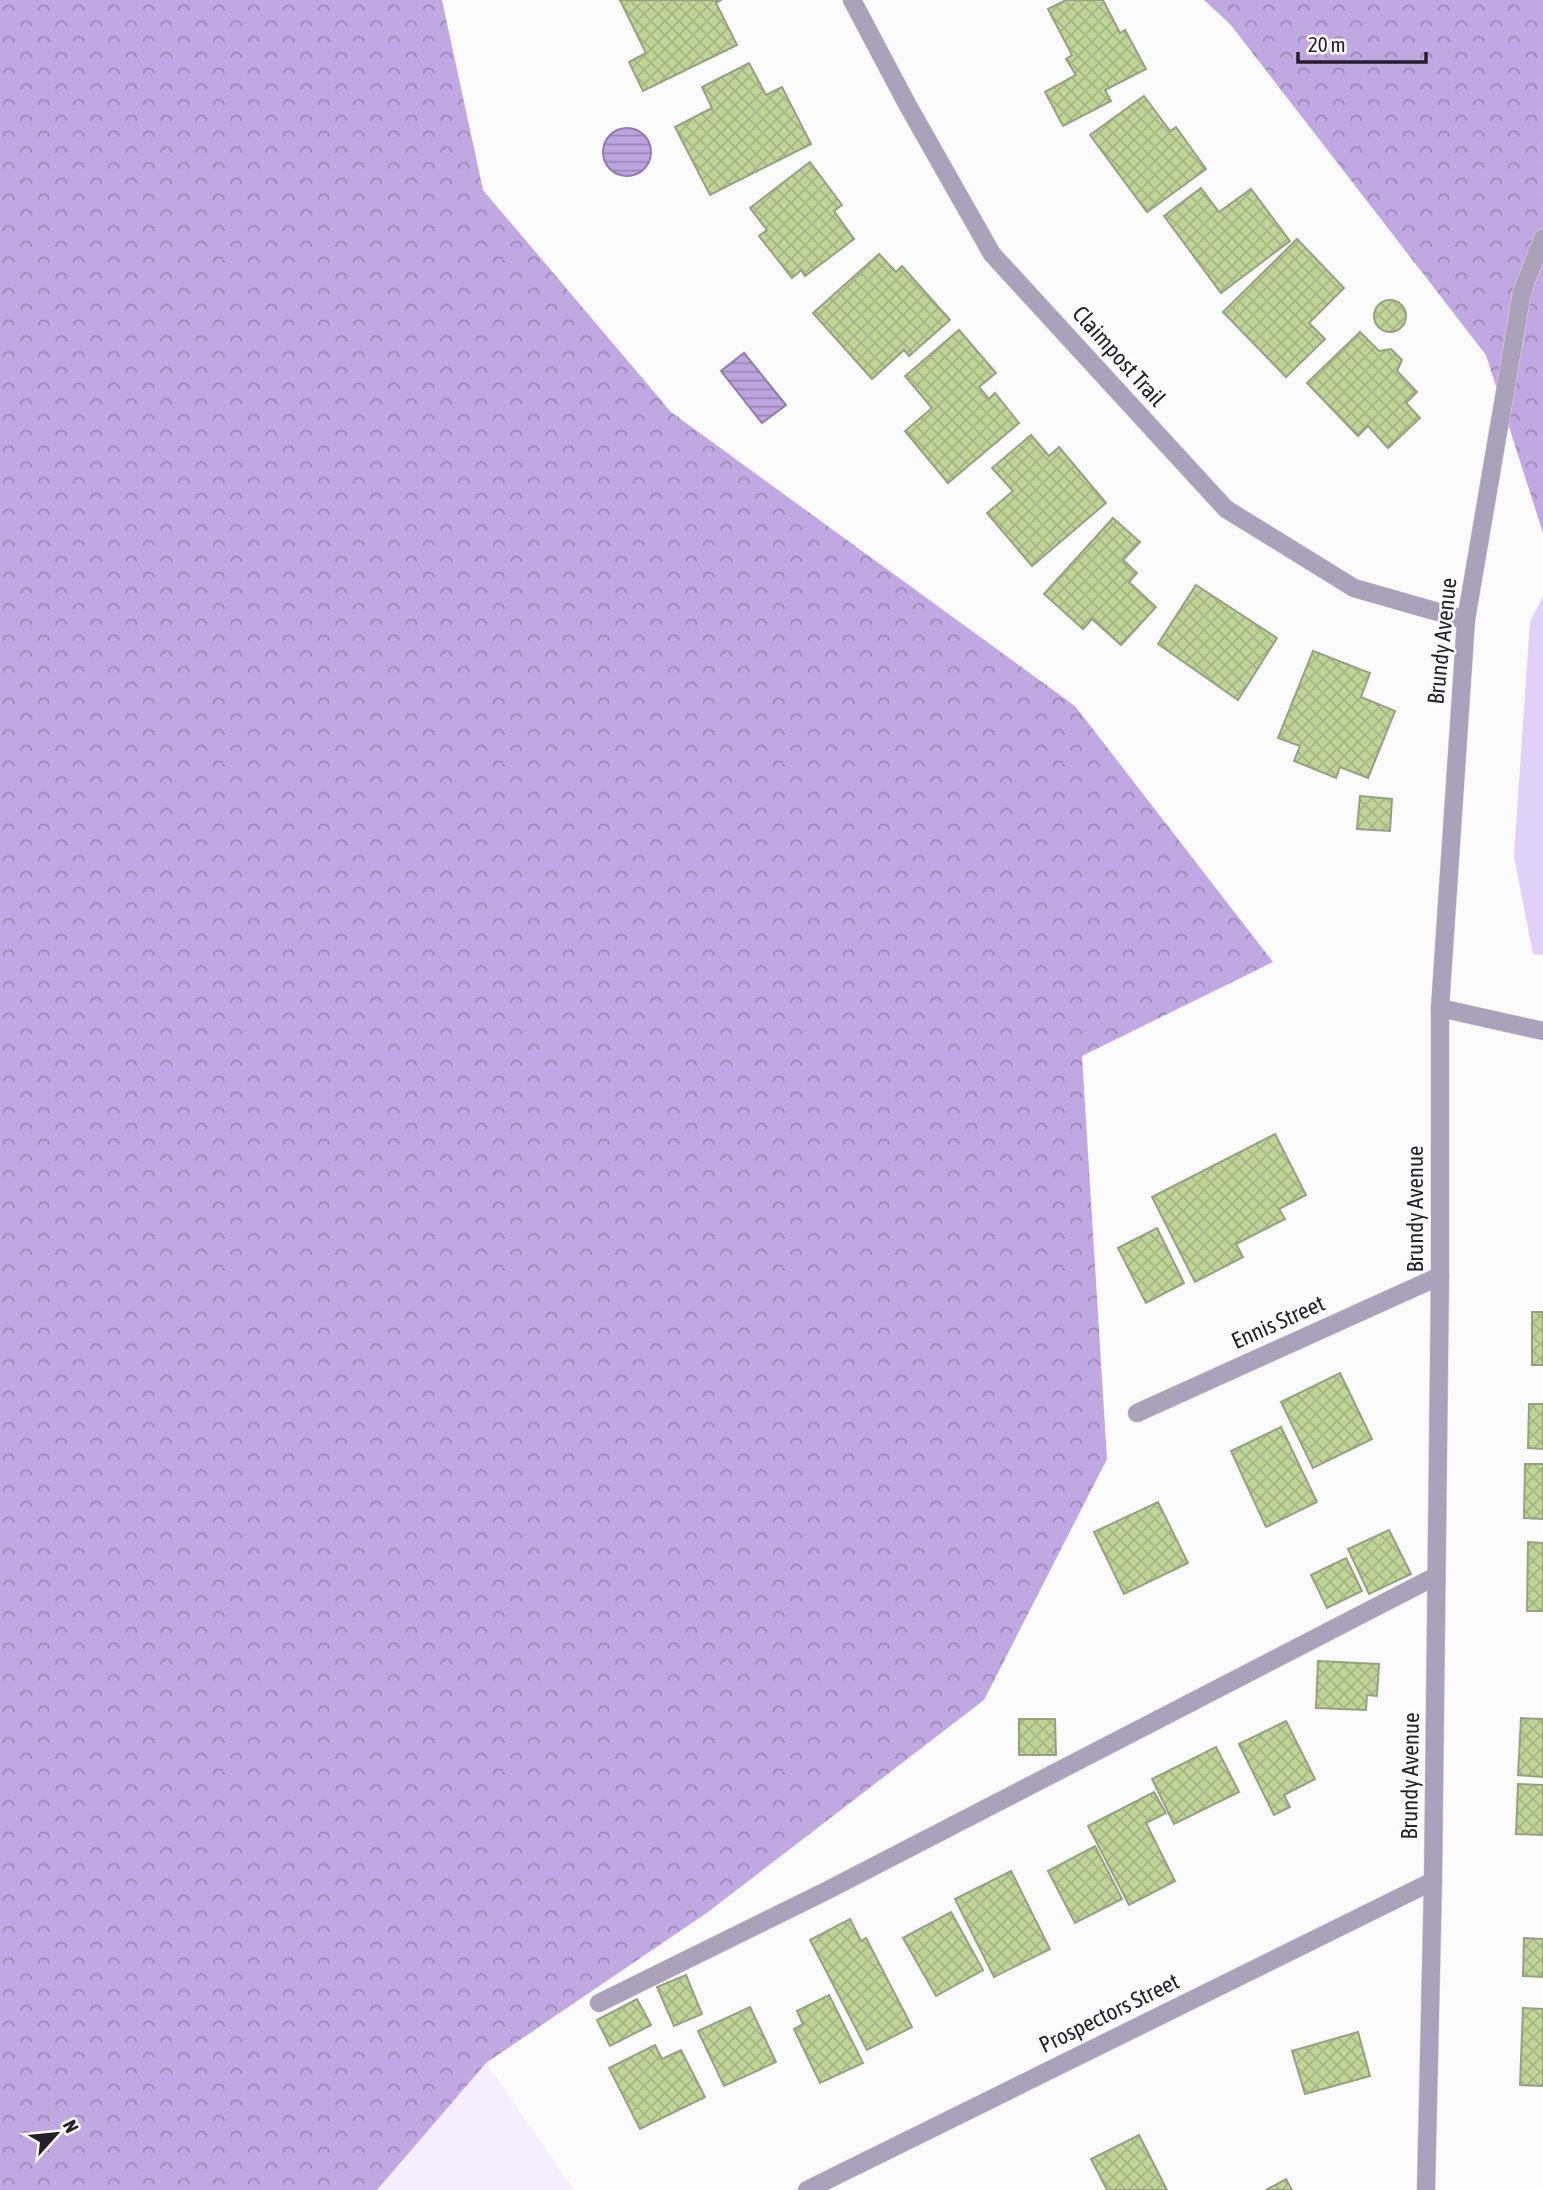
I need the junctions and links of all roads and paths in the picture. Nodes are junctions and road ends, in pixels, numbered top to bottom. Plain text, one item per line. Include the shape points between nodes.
1 (852, 0) edge
2 (1543, 238) edge
3 (1466, 620) junction
4 (1440, 1008) junction
5 (1543, 1031) edge
6 (1440, 1276) junction
7 (1137, 1413) dead end
8 (1436, 1576) junction
9 (1433, 1881) junction
10 (599, 2003) dead end
11 (1426, 2187) edge
12 (807, 2190) edge
13 (1408, 2190) edge

1 - 3 street, Claimpost Trail via 992,254 1226,509 1353,588
2 - 3 street, Brundy Avenue via 1522,292
3 - 4 street, Brundy Avenue
4 - 5 street
4 - 6 street, Brundy Avenue
6 - 7 street, Ennis Street
6 - 8 street, Brundy Avenue
8 - 9 street, Brundy Avenue
8 - 10 street
9 - 11 street, Brundy Avenue
9 - 12 street, Prospectors Street
11 - 13 street

